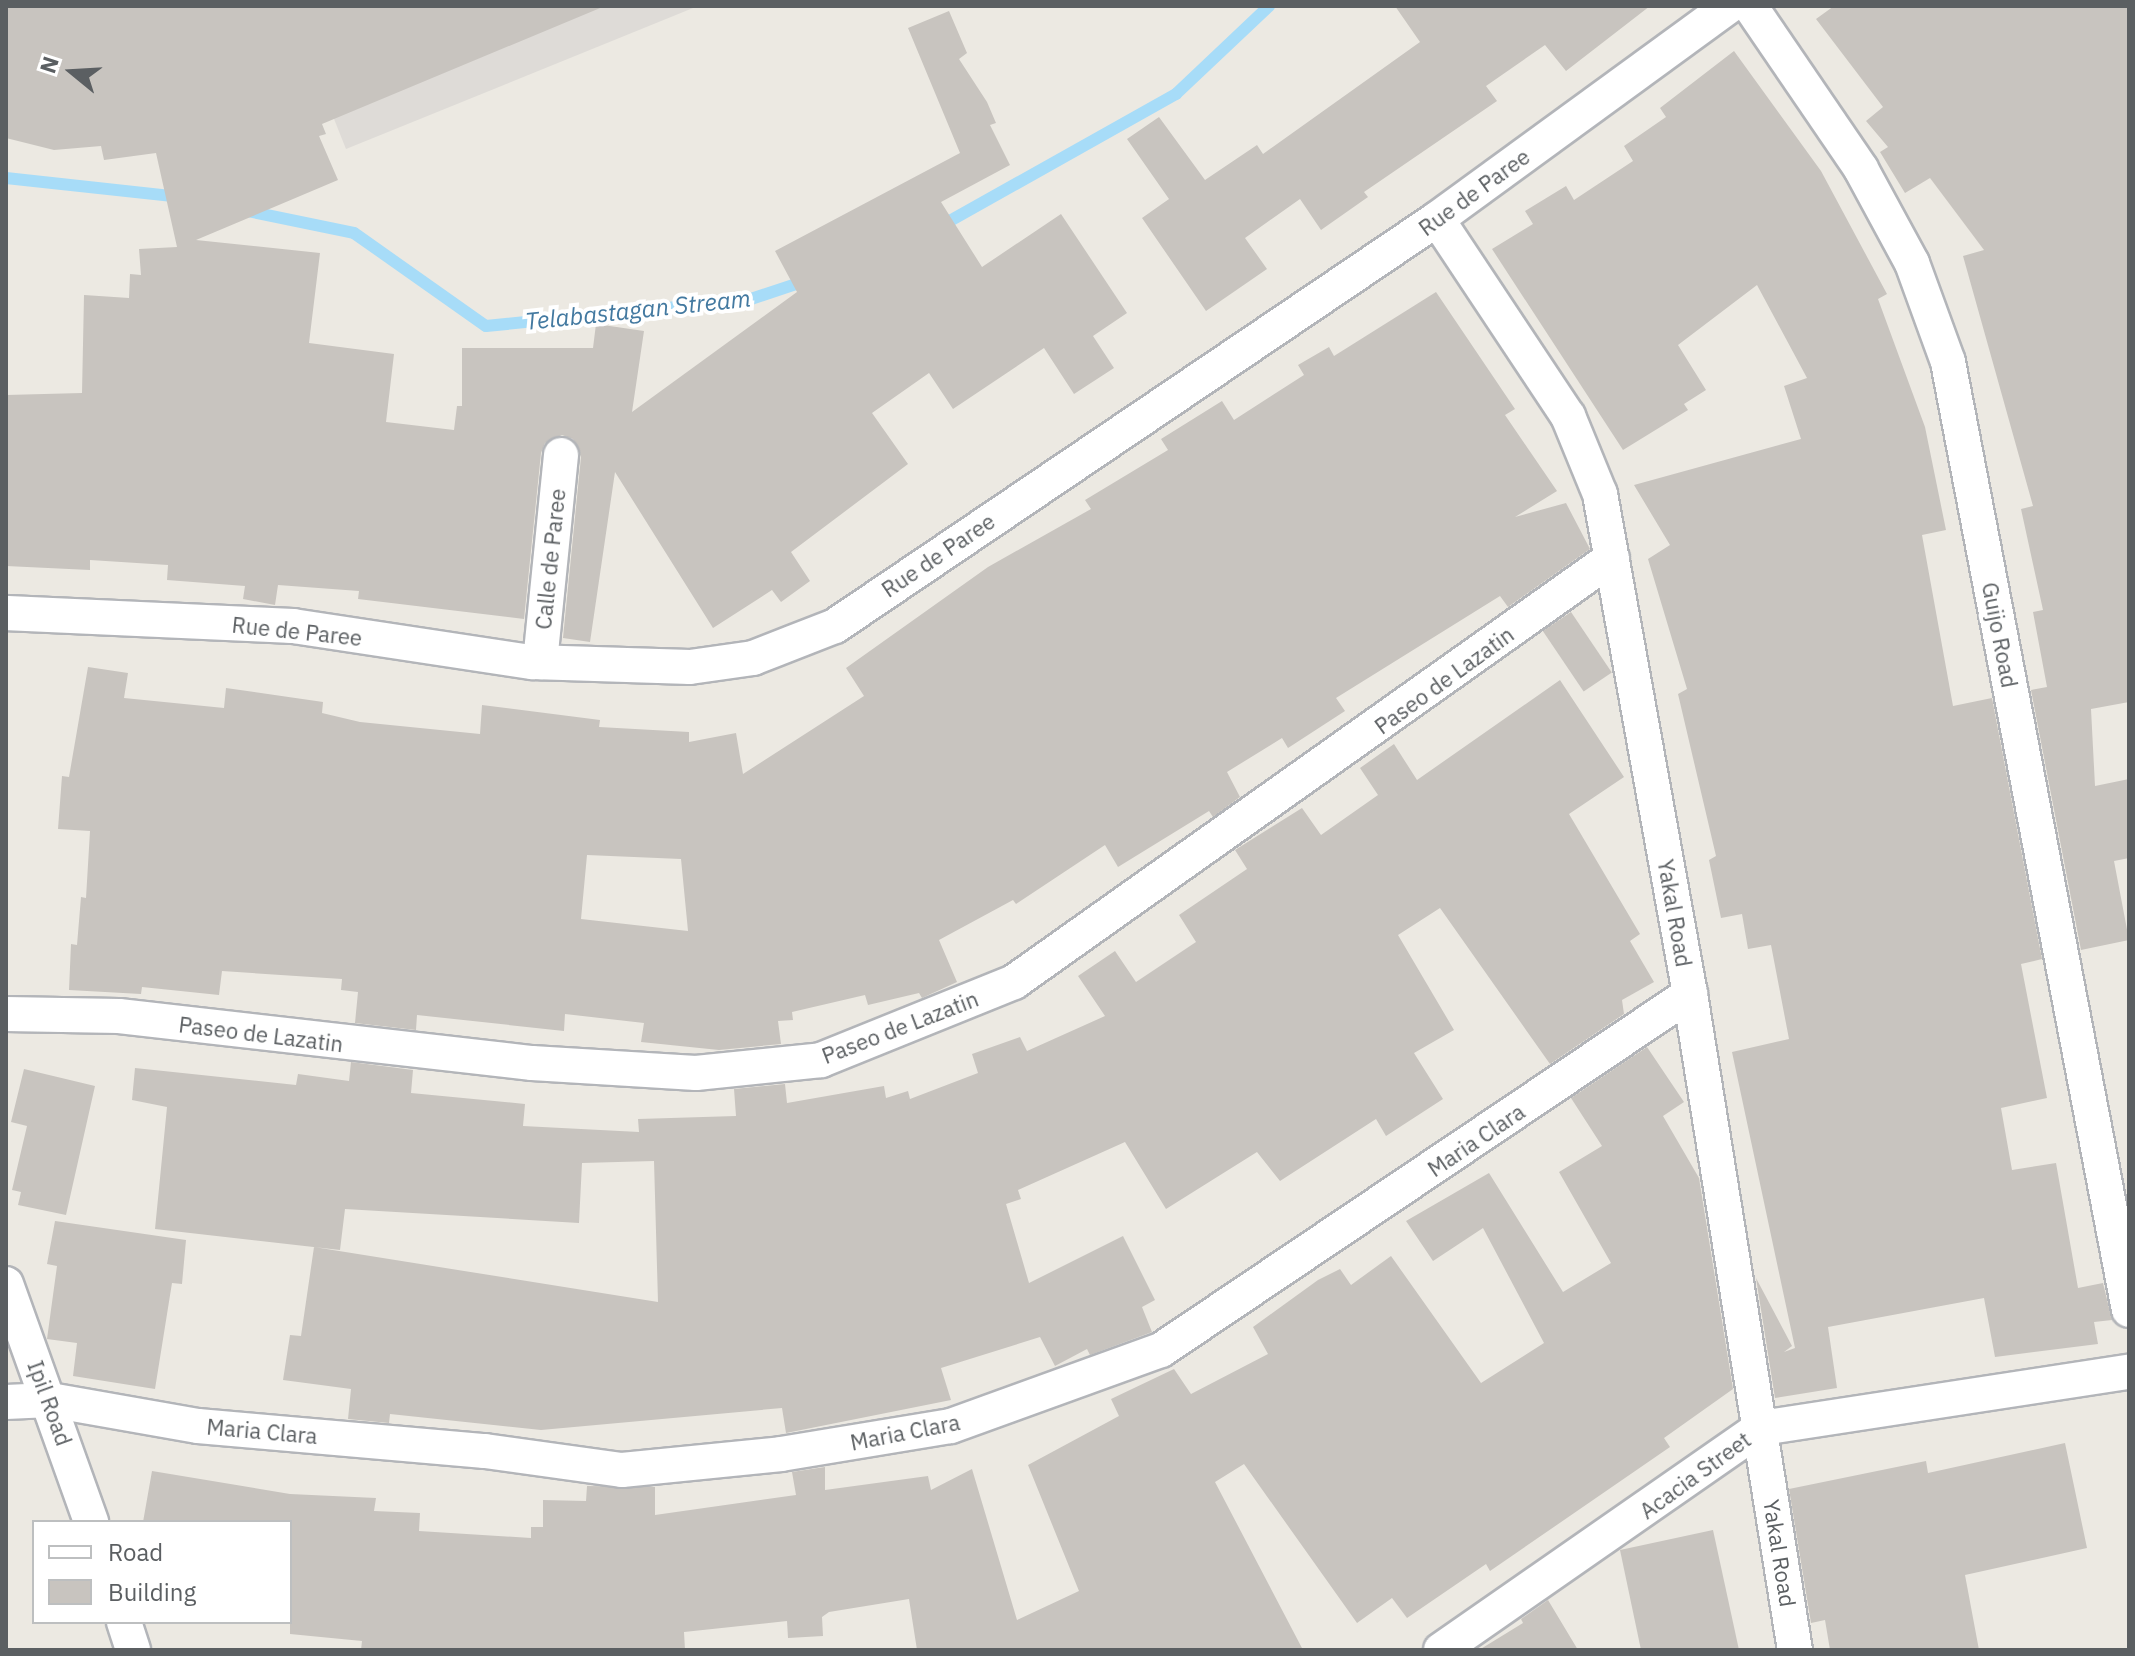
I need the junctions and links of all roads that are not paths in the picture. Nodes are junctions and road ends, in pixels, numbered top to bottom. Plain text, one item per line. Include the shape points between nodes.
1 (1729, 6) edge
2 (1750, 6) edge
3 (1437, 219) junction
4 (561, 455) dead end
5 (1612, 558) junction
6 (6, 613) edge
7 (540, 662) junction
8 (1690, 994) junction
9 (6, 1014) edge
10 (6, 1284) edge
11 (2129, 1310) edge
12 (2129, 1372) edge
13 (50, 1400) junction
14 (6, 1402) edge
15 (1761, 1428) junction
16 (90, 1520) edge
17 (125, 1624) edge
18 (133, 1650) edge
19 (1441, 1650) edge
20 (1795, 1650) edge

1 - 3 street, Rue de Paree
2 - 11 street, Guijo Road via 1861,169 1912,263 1948,362
3 - 5 street, Yakal Road via 1568,416 1600,494
3 - 7 street, Rue de Paree via 835,626 753,658 690,667
4 - 7 street, Calle de Paree
5 - 8 street, Yakal Road
5 - 9 street, Paseo de Lazatin via 1014,982 821,1060 681,1072 532,1063 119,1016
6 - 7 street, Rue de Paree via 293,626
8 - 13 street, Maria Clara via 1161,1350 951,1426 781,1454 622,1470 485,1451 198,1426
8 - 15 street, Yakal Road
10 - 13 street, Ipil Road
12 - 15 street, Acacia Street
13 - 14 street, Maria Clara
13 - 16 street, Ipil Road
15 - 19 street, Acacia Street
15 - 20 street, Yakal Road
17 - 18 street

